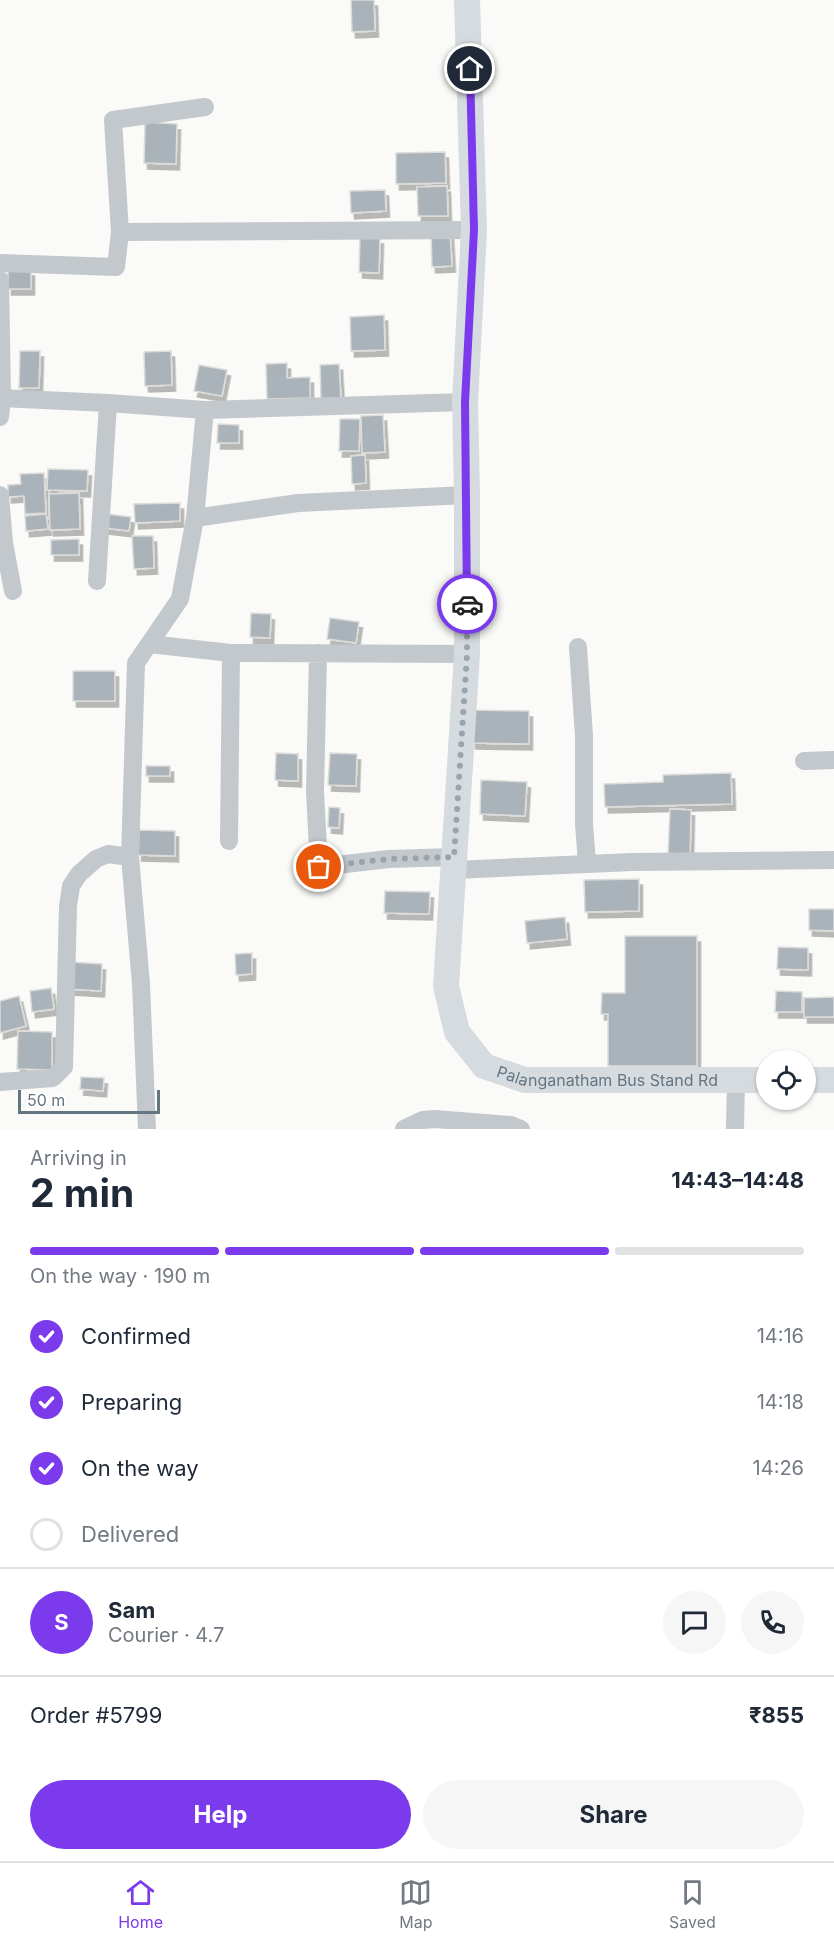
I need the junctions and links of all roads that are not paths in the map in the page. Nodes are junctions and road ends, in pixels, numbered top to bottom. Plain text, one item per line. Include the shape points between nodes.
1 (467, 0) edge
2 (205, 106) dead end
3 (474, 230) junction
4 (120, 232) junction
5 (0, 263) edge
6 (0, 280) edge
7 (1, 398) edge
8 (465, 402) junction
9 (108, 403) junction
10 (205, 410) junction
11 (0, 417) edge
12 (0, 495) edge
13 (467, 495) junction
14 (195, 518) junction
15 (2, 543) edge
16 (97, 581) dead end
17 (13, 591) dead end
18 (149, 644) junction
19 (578, 647) dead end
20 (231, 653) junction
21 (318, 653) junction
22 (467, 654) junction
23 (834, 760) edge
24 (804, 761) dead end
25 (229, 841) dead end
26 (130, 857) junction
27 (834, 860) edge
28 (586, 863) junction
29 (454, 864) junction
30 (736, 1080) junction
31 (756, 1080) edge
32 (816, 1080) edge
33 (834, 1080) edge
34 (0, 1082) edge
35 (475, 1125) edge
36 (147, 1129) edge
37 (404, 1129) edge
38 (521, 1129) edge
39 (735, 1129) edge

1 - 3 street, Palanganatham Bus Stand Rd
2 - 4 street via 113,120
3 - 4 street
3 - 8 street, Palanganatham Bus Stand Rd
4 - 5 street via 116,267
6 - 7 street
7 - 9 street
7 - 11 street
8 - 10 street
8 - 13 street, Palanganatham Bus Stand Rd
9 - 10 street
9 - 16 street
10 - 14 street
12 - 15 street
13 - 14 street via 298,503
13 - 22 street, Palanganatham Bus Stand Rd
14 - 18 street via 180,599
15 - 17 street
18 - 20 street
18 - 26 street via 136,663
19 - 28 street
20 - 21 street
20 - 25 street
21 - 22 street
21 - 29 street via 315,792 319,867 389,859
22 - 29 street, Palanganatham Bus Stand Rd
23 - 24 street
26 - 34 street via 108,854 96,859 71,886 64,1066 60,1073 53,1078
26 - 36 street via 141,984
27 - 28 street
28 - 29 street
29 - 30 street, Palanganatham Bus Stand Rd via 446,986 457,1032 484,1066 525,1080
30 - 31 street, Palanganatham Bus Stand Rd
30 - 39 street
32 - 33 street
35 - 37 street via 435,1119
35 - 38 street via 511,1125

